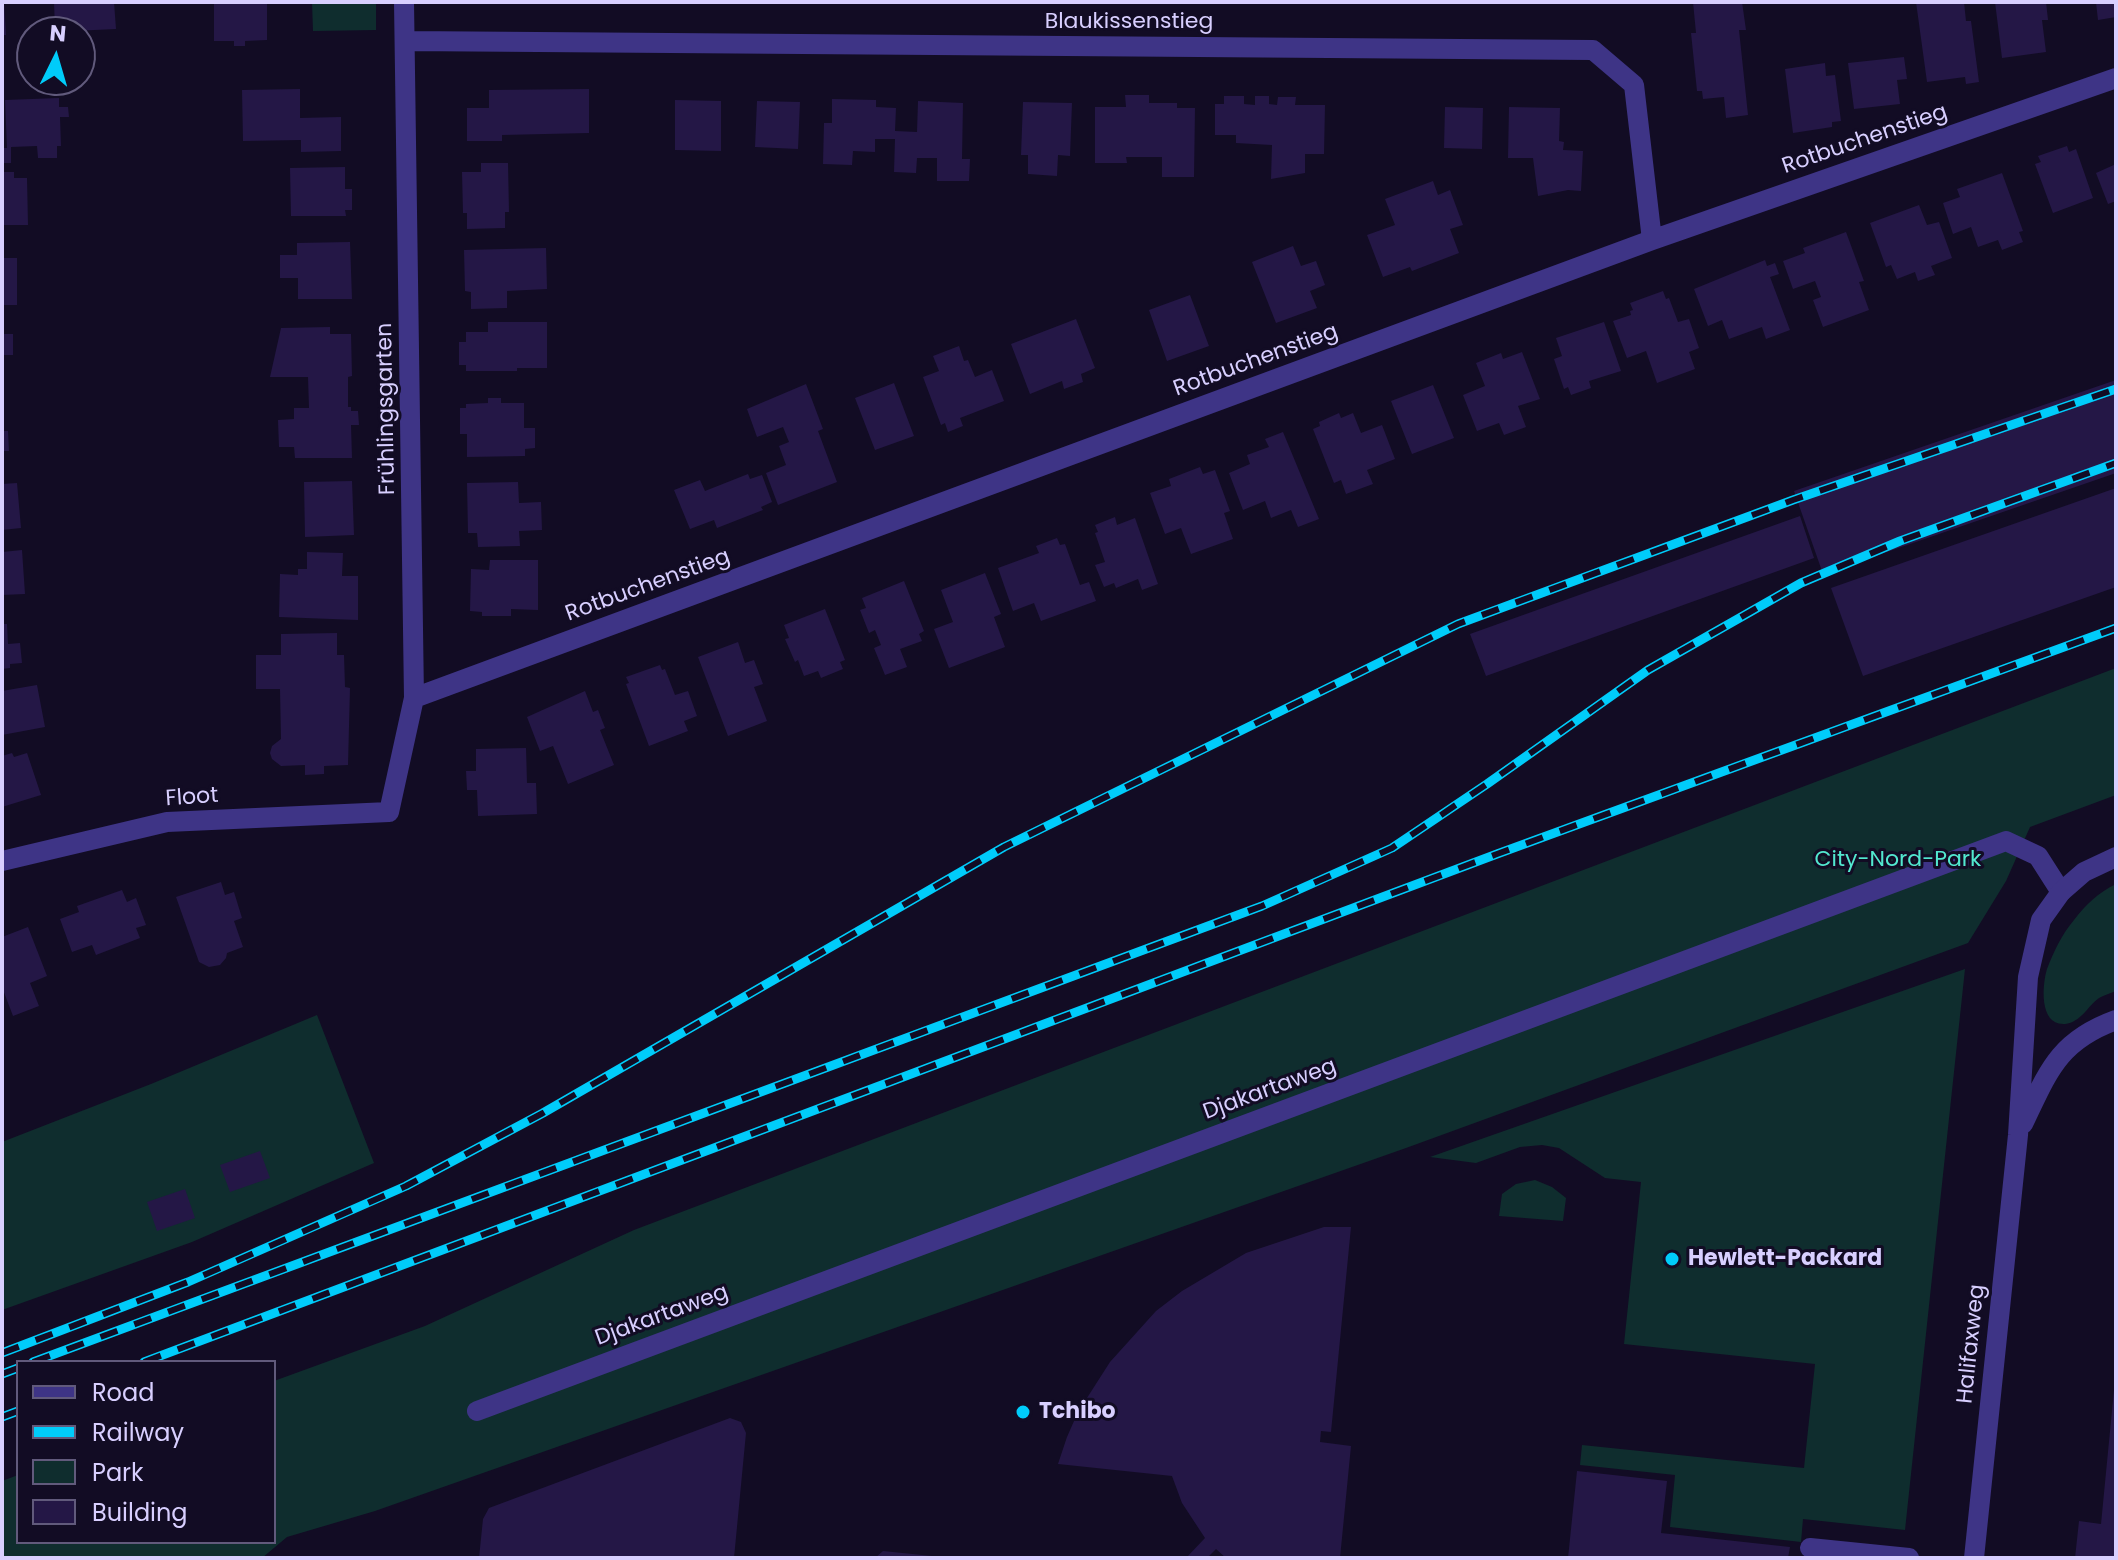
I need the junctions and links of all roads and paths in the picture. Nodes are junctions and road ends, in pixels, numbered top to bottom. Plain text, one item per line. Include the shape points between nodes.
1 (404, 2) edge
2 (406, 41) junction
3 (2116, 78) edge
4 (1652, 240) junction
5 (414, 698) junction
6 (389, 812) joint
7 (2116, 857) edge
8 (2, 861) edge
9 (2061, 892) junction
10 (2116, 1020) edge
11 (2018, 1135) junction
12 (477, 1411) dead end
13 (1810, 1548) dead end
14 (1909, 1558) edge
15 (1974, 1558) edge

1 - 2 street, Frühlingsgarten
2 - 4 street, Blaukissenstieg via 1593,50 1634,85
2 - 5 street, Frühlingsgarten
3 - 4 street, Rotbuchenstieg
4 - 5 street, Rotbuchenstieg
5 - 6 street, Frühlingsgarten
6 - 8 street, Floot via 167,822
7 - 9 street, Halifaxweg via 2084,872
9 - 11 street, Halifaxweg via 2041,920 2028,977
9 - 12 street, Djakartaweg via 2038,856 2006,841
10 - 11 street, Halifaxweg via 2092,1028 2068,1046 2049,1070
11 - 15 street, Halifaxweg
13 - 14 street

